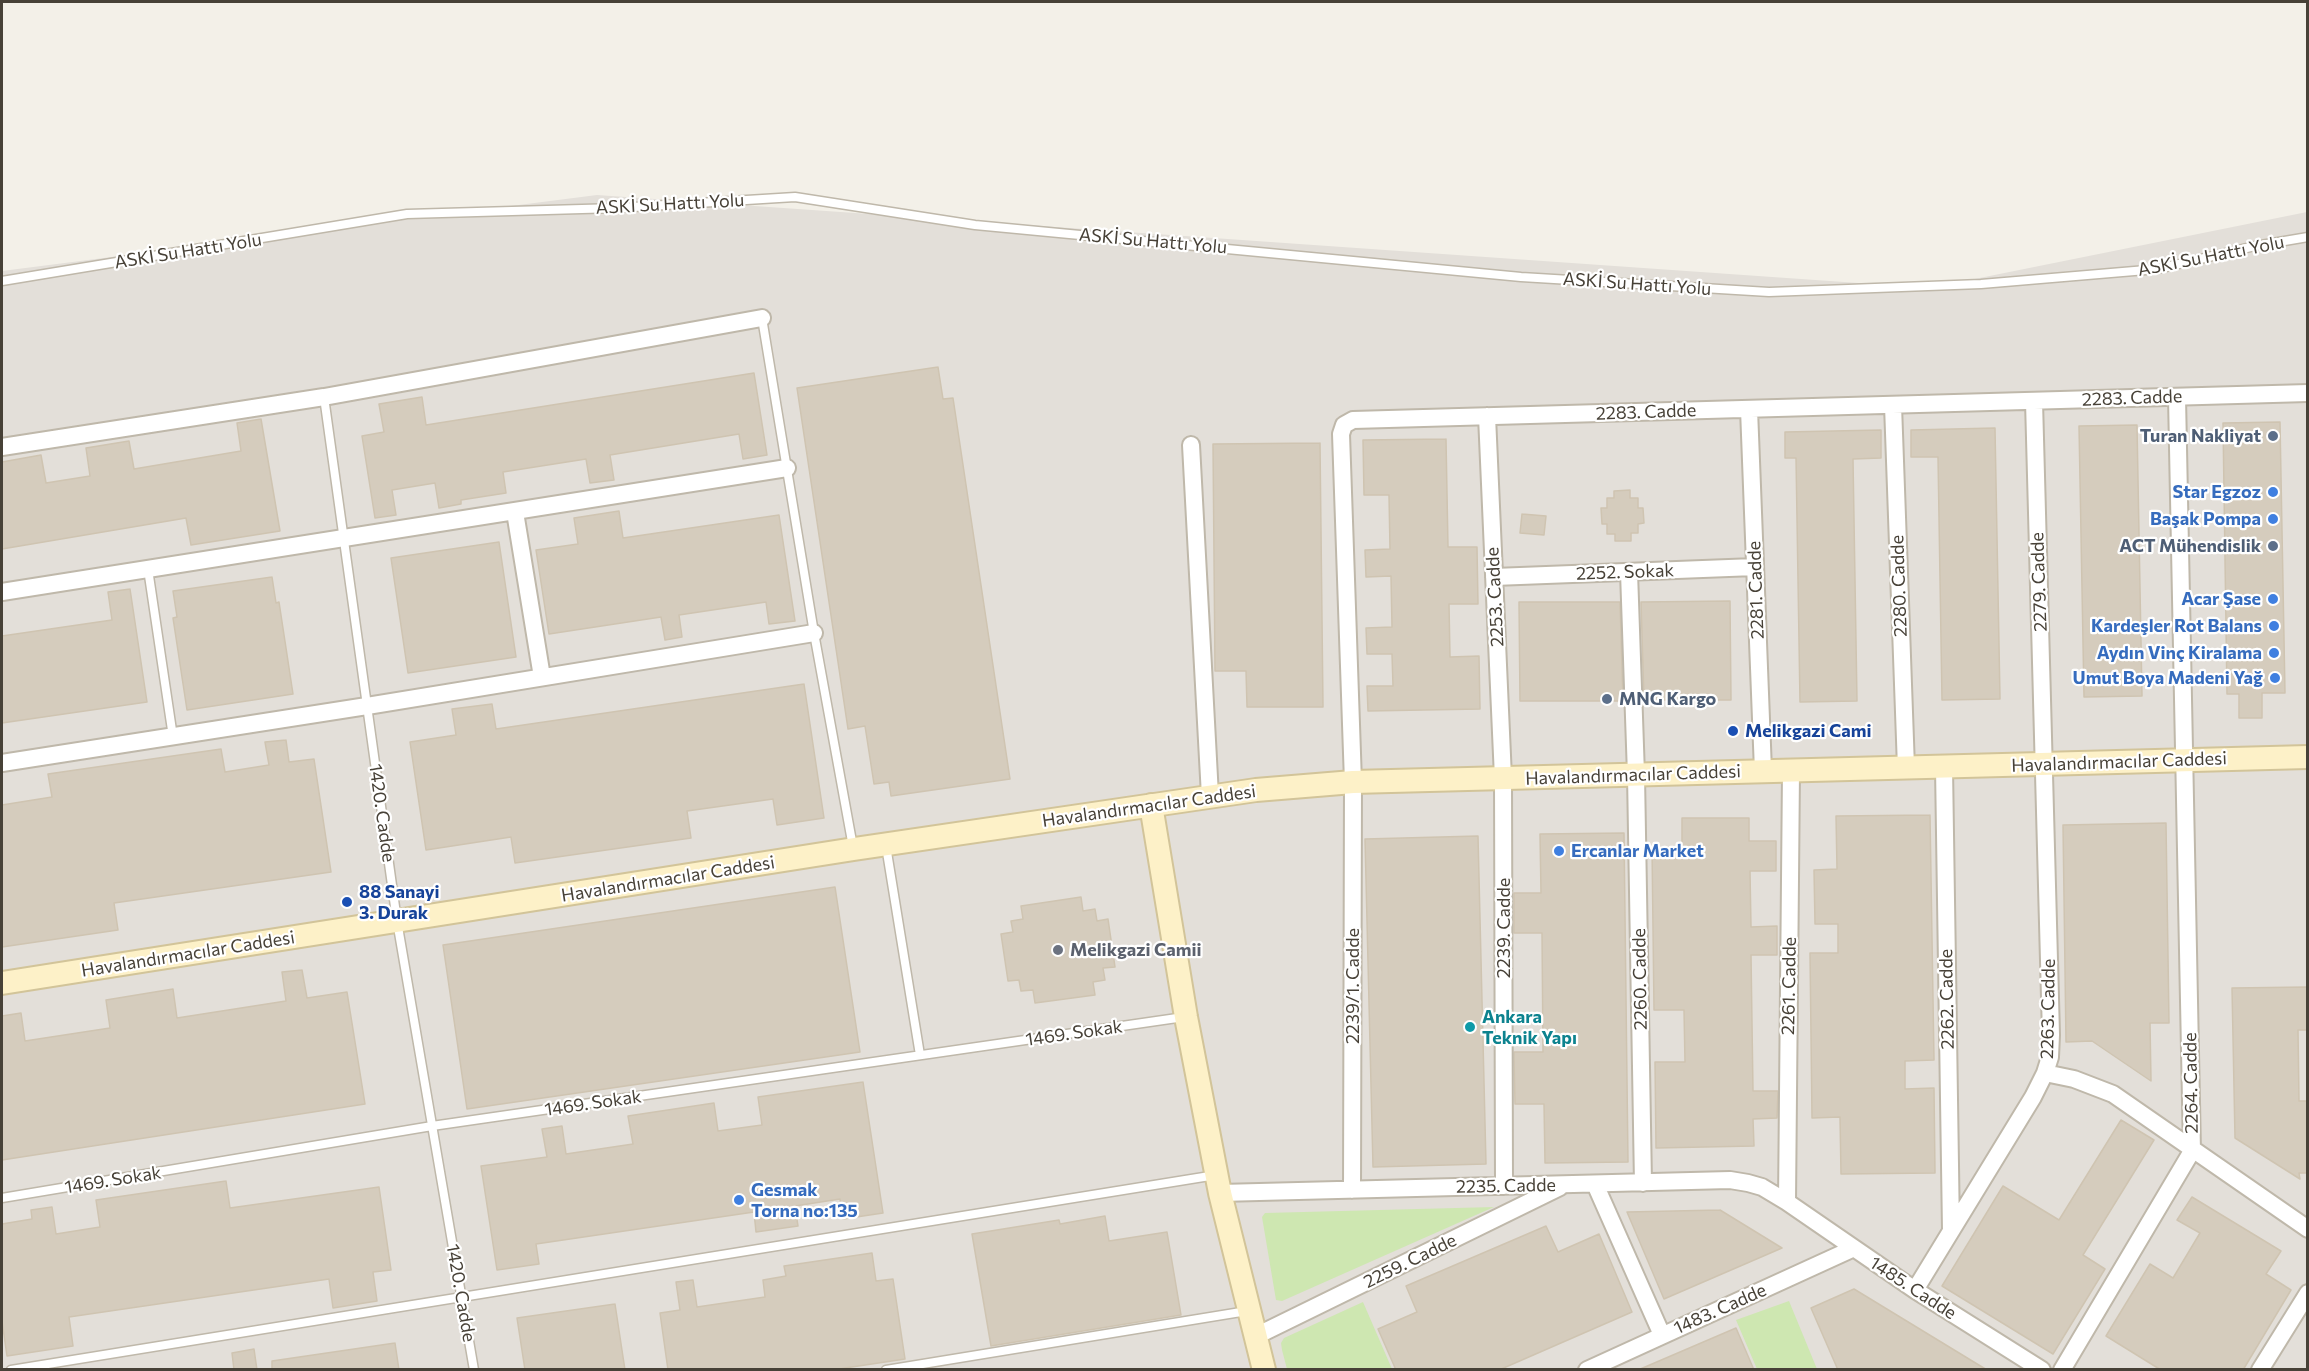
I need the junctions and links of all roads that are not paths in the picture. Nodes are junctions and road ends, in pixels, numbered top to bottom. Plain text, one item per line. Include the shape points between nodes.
1 (2307, 237) edge
2 (2, 281) edge
3 (762, 318) joint
4 (2307, 393) edge
5 (324, 397) junction
6 (2177, 397) junction
7 (2034, 401) junction
8 (1893, 405) junction
9 (1749, 409) junction
10 (1487, 416) junction
11 (1191, 445) dead end
12 (2, 447) edge
13 (787, 468) junction
14 (515, 512) junction
15 (344, 538) junction
16 (1755, 567) junction
17 (148, 569) junction
18 (1629, 572) junction
19 (1494, 577) junction
20 (2, 592) edge
21 (814, 633) junction
22 (542, 678) junction
23 (368, 706) junction
24 (173, 736) junction
25 (2307, 757) edge
26 (2184, 760) junction
27 (2, 763) edge
28 (2044, 764) junction
29 (1944, 766) junction
30 (1906, 768) junction
31 (1763, 771) junction
32 (1791, 771) junction
33 (1636, 775) junction
34 (1503, 778) junction
35 (1353, 782) junction
36 (1210, 796) junction
37 (1152, 806) junction
38 (886, 845) junction
39 (854, 849) junction
40 (397, 921) junction
41 (2, 983) edge
42 (1186, 1017) junction
43 (920, 1055) junction
44 (2046, 1073) junction
45 (432, 1126) junction
46 (2192, 1151) junction
47 (1643, 1183) junction
48 (1218, 1184) junction
49 (1595, 1184) junction
50 (1564, 1185) junction
51 (1504, 1186) junction
52 (1352, 1190) junction
53 (2, 1198) edge
54 (1787, 1202) junction
55 (2307, 1229) edge
56 (1951, 1232) junction
57 (1852, 1249) junction
58 (1915, 1290) junction
59 (2307, 1293) edge
60 (462, 1297) junction
61 (1250, 1311) junction
62 (1662, 1335) junction
63 (1256, 1336) junction
64 (11, 1370) edge
65 (474, 1370) edge
66 (886, 1370) edge
67 (1264, 1370) edge
68 (1587, 1370) edge
69 (2042, 1370) edge
70 (2061, 1370) edge
71 (2260, 1370) edge

1 - 2 lane, ASKİ Su Hattı Yolu via 2158,268 1981,284 1769,292 1521,277 975,225 795,197 617,208 407,214
3 - 5 street
3 - 13 lane
4 - 6 street, 2283. Cadde
5 - 12 street
5 - 15 lane, 1420. Cadde
6 - 7 street, 2283. Cadde
6 - 26 street, 2264. Cadde
7 - 8 street, 2283. Cadde
7 - 28 street, 2279. Cadde
8 - 9 street, 2283. Cadde
8 - 30 street, 2280. Cadde
9 - 10 street, 2283. Cadde
9 - 16 street, 2281. Cadde
10 - 19 street, 2253. Cadde
10 - 35 street, 2283. Cadde via 1353,420 1342,430
11 - 36 street
13 - 14 street
13 - 21 lane
14 - 15 street
14 - 22 street
15 - 17 street
15 - 23 lane, 1420. Cadde
16 - 18 street, 2252. Sokak
16 - 31 street, 2281. Cadde
17 - 20 street
17 - 24 lane
18 - 19 street, 2252. Sokak
18 - 33 street, 2260. Cadde
19 - 34 street, 2253. Cadde
21 - 22 street
21 - 39 lane
22 - 23 street
23 - 24 street
23 - 40 lane, 1420. Cadde
24 - 27 street
25 - 26 street, Havalandırmacılar Caddesi
26 - 28 street, Havalandırmacılar Caddesi
26 - 46 street, 2264. Cadde
28 - 29 street, Havalandırmacılar Caddesi
28 - 44 street, 2263. Cadde via 2051,1035
29 - 30 street, Havalandırmacılar Caddesi
29 - 56 street, 2262. Cadde
30 - 32 street, Havalandırmacılar Caddesi
31 - 32 street, Havalandırmacılar Caddesi
31 - 33 street, Havalandırmacılar Caddesi
32 - 54 street, 2261. Cadde
33 - 34 street, Havalandırmacılar Caddesi
33 - 47 street, 2260. Cadde
34 - 35 street, Havalandırmacılar Caddesi
34 - 51 street, 2239. Cadde
35 - 36 street, Havalandırmacılar Caddesi
35 - 52 street, 2239/1. Cadde
36 - 37 street, Havalandırmacılar Caddesi
37 - 38 street, Havalandırmacılar Caddesi
37 - 42 street
38 - 39 street, Havalandırmacılar Caddesi
38 - 43 lane
39 - 40 street, Havalandırmacılar Caddesi
40 - 41 street, Havalandırmacılar Caddesi
40 - 45 lane, 1420. Cadde
42 - 43 lane, 1469. Sokak
42 - 48 street
43 - 45 lane, 1469. Sokak
44 - 46 street via 2113,1094
44 - 56 street, 2263. Cadde
45 - 53 lane, 1469. Sokak
45 - 60 lane, 1420. Cadde
46 - 55 street
46 - 70 street, 2264. Cadde
47 - 49 street, 2235. Cadde
47 - 54 street, 2235. Cadde via 1730,1180 1762,1187
48 - 52 street, 2235. Cadde
48 - 60 lane
48 - 61 street
49 - 50 street, 2235. Cadde
49 - 62 street
50 - 51 street, 2235. Cadde
50 - 63 street, 2259. Cadde
51 - 52 street, 2235. Cadde
54 - 57 street, 1485. Cadde
56 - 58 street, 2263. Cadde
57 - 58 street, 1485. Cadde
57 - 62 street, 1483. Cadde
58 - 69 street, 1485. Cadde
59 - 71 street
60 - 64 lane
60 - 65 lane, 1420. Cadde
61 - 63 street
61 - 66 lane
62 - 68 street, 1483. Cadde
63 - 67 street

